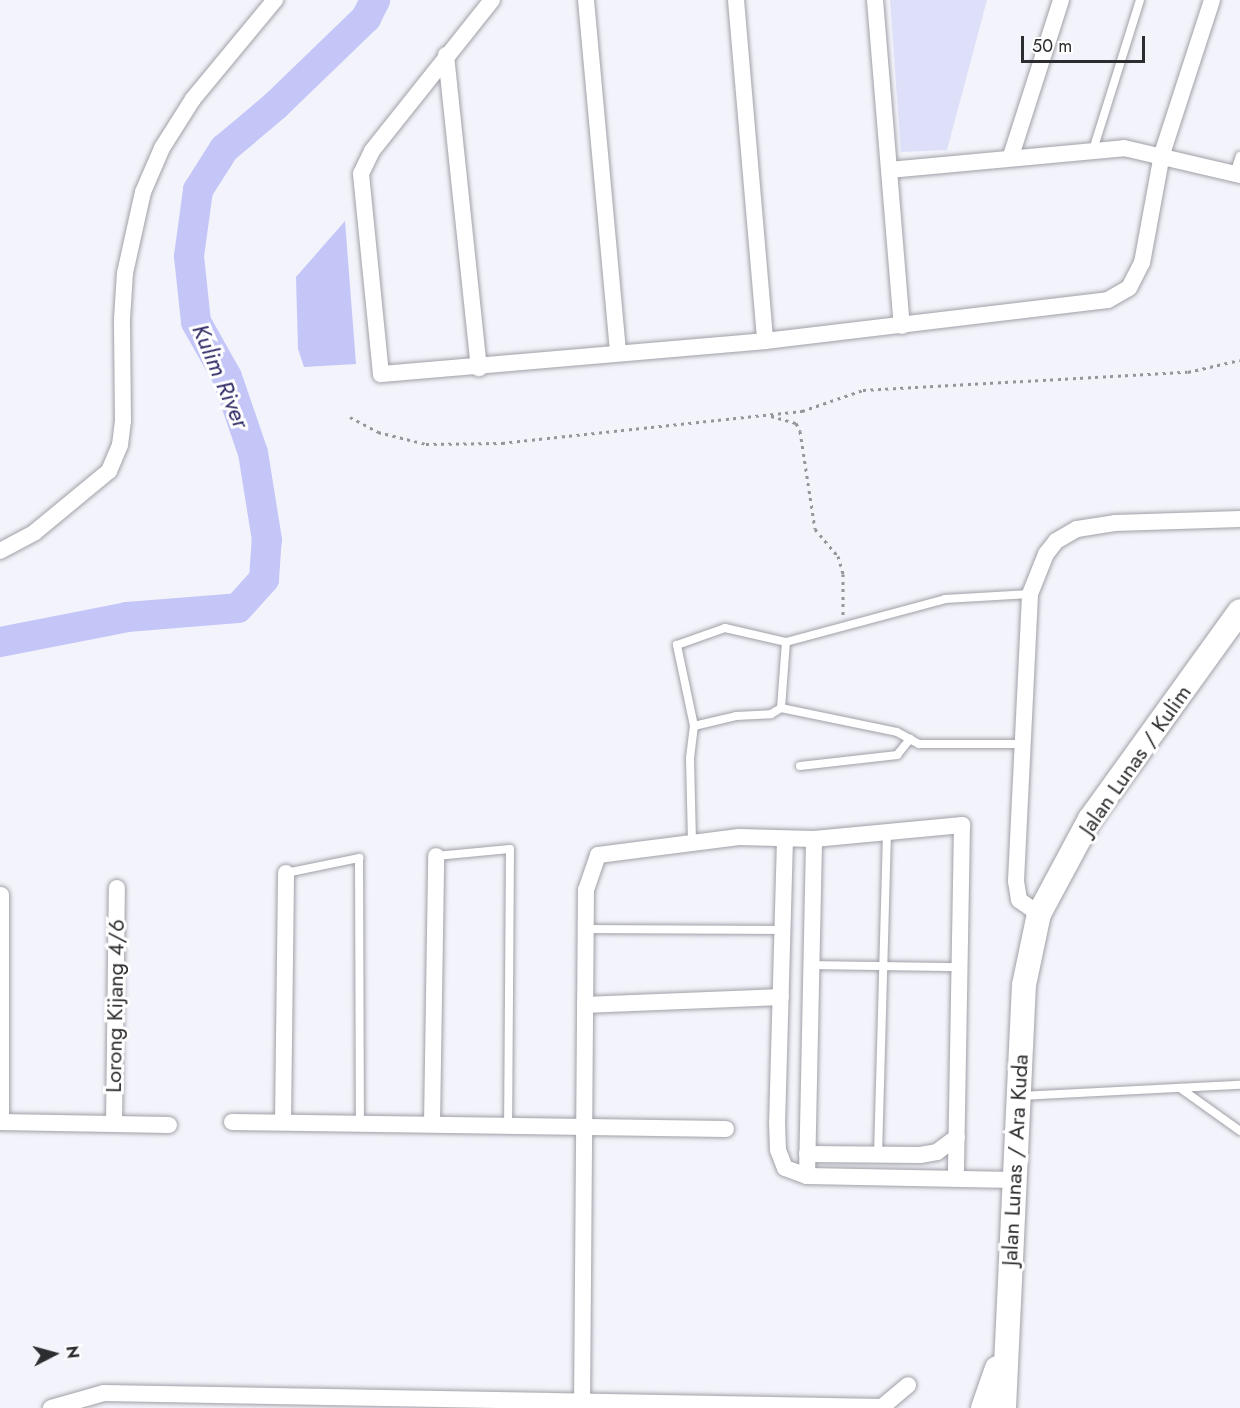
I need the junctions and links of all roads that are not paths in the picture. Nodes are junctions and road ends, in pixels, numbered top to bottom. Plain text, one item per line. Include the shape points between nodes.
1 (275, 0) edge
2 (492, 0) edge
3 (586, 0) edge
4 (736, 0) edge
5 (875, 0) edge
6 (1061, 0) edge
7 (1140, 0) edge
8 (1212, 0) edge
9 (446, 55) junction
10 (1093, 150) junction
11 (1162, 154) junction
12 (1011, 156) junction
13 (1240, 156) edge
14 (889, 170) junction
15 (1237, 175) edge
16 (902, 326) junction
17 (765, 341) junction
18 (618, 353) junction
19 (479, 368) junction
20 (1240, 519) edge
21 (0, 550) edge
22 (1030, 594) junction
23 (1240, 611) edge
24 (786, 642) junction
25 (781, 708) junction
26 (694, 726) junction
27 (910, 739) junction
28 (1022, 744) junction
29 (800, 765) dead end
30 (887, 832) junction
31 (785, 838) junction
32 (814, 839) junction
33 (692, 841) junction
34 (436, 856) joint
35 (286, 873) joint
36 (117, 888) dead end
37 (1, 895) edge
38 (1040, 914) junction
39 (585, 929) junction
40 (783, 930) junction
41 (811, 965) junction
42 (883, 966) junction
43 (960, 967) junction
44 (780, 997) junction
45 (585, 1005) junction
46 (1240, 1085) edge
47 (1180, 1088) junction
48 (1016, 1096) junction
49 (0, 1122) edge
50 (232, 1122) dead end
51 (283, 1122) junction
52 (360, 1123) junction
53 (114, 1124) junction
54 (432, 1124) junction
55 (169, 1125) dead end
56 (508, 1126) junction
57 (584, 1126) junction
58 (726, 1129) dead end
59 (1240, 1131) edge
60 (957, 1137) junction
61 (807, 1154) junction
62 (878, 1155) junction
63 (807, 1176) junction
64 (956, 1179) junction
65 (1014, 1180) junction
66 (1007, 1337) junction
67 (908, 1385) dead end
68 (582, 1405) edge
69 (51, 1408) edge
70 (982, 1408) edge
71 (1004, 1408) edge

1 - 21 street via 193,99 162,148 143,192 125,273 123,421 120,445 109,471 35,532
2 - 9 street
3 - 18 street
4 - 17 street
5 - 14 street
6 - 12 street
7 - 10 lane
8 - 11 street
9 - 19 street
9 - 19 street via 372,151 361,174 381,374
10 - 11 street via 1124,148
10 - 12 street
11 - 15 street
11 - 16 street via 1142,263 1129,288 1107,300
12 - 14 street
13 - 15 lane
14 - 16 street
16 - 17 street
17 - 18 street
18 - 19 street
20 - 22 street via 1077,529 1056,541 1046,554
22 - 24 lane via 945,599
22 - 28 street
23 - 38 main road, Jalan Lunas / Kulim via 1090,819
24 - 25 lane
24 - 26 lane via 725,628 677,645
25 - 26 lane via 771,714 736,716
25 - 27 lane via 897,732
26 - 33 lane via 690,758
27 - 28 lane via 919,744
27 - 29 lane via 897,755
28 - 38 street via 1016,881 1019,900
30 - 32 street
30 - 42 lane
30 - 43 street via 962,825
31 - 32 street
31 - 33 street
31 - 40 street
32 - 41 street
33 - 39 street via 598,855 586,890
34 - 54 street
34 - 56 lane via 510,849
35 - 51 street
35 - 52 lane via 359,858
36 - 53 street, Lorong Kijang 4/6
37 - 49 street
38 - 48 main road, Jalan Lunas / Ara Kuda via 1024,984
39 - 40 lane
39 - 45 street
40 - 44 street
41 - 42 lane
41 - 61 street
42 - 43 lane
42 - 62 lane
43 - 60 street
44 - 45 street
44 - 63 street via 777,1150 785,1168
45 - 57 street
46 - 47 lane
47 - 48 lane
47 - 59 lane
48 - 65 main road, Jalan Lunas / Ara Kuda
49 - 53 street
50 - 51 street
51 - 52 street
52 - 54 street
53 - 55 street
54 - 56 street
56 - 57 street
57 - 58 street
57 - 68 street
60 - 62 street via 937,1152
60 - 64 street
61 - 62 street
61 - 63 street
63 - 64 street
64 - 65 street
65 - 66 main road, Jalan Lunas / Ara Kuda
66 - 70 main road
66 - 71 main road, Jalan Lunas / Ara Kuda
67 - 68 street via 882,1407
68 - 69 street via 104,1393

